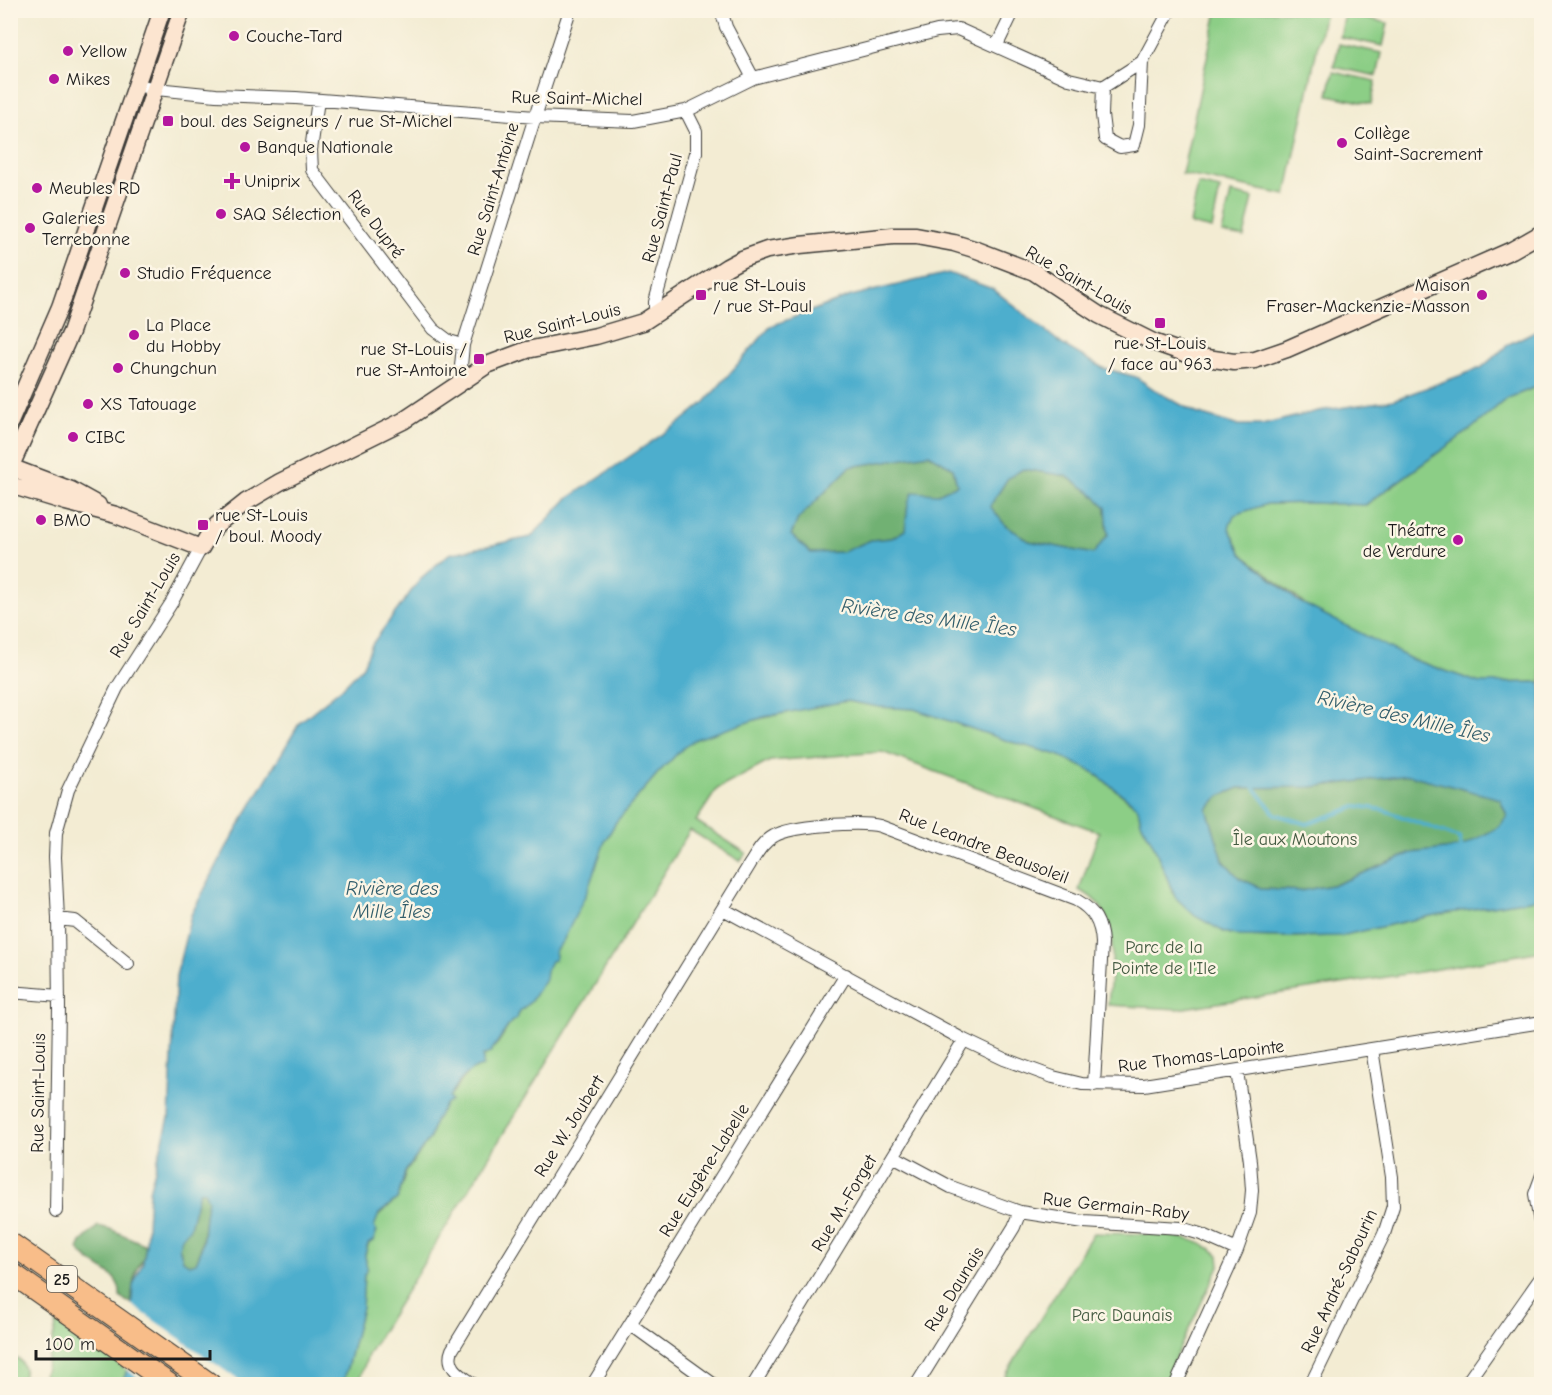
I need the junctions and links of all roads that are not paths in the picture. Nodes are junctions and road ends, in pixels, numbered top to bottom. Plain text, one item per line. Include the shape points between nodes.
1 (162, 10) edge
2 (182, 10) edge
3 (570, 10) edge
4 (721, 10) edge
5 (1014, 10) edge
6 (1170, 10) edge
7 (997, 45) junction
8 (1142, 62) junction
9 (753, 78) junction
10 (136, 85) junction
11 (1103, 87) junction
12 (156, 89) junction
13 (318, 100) junction
14 (686, 111) junction
15 (535, 117) junction
16 (1542, 233) edge
17 (658, 314) junction
18 (464, 345) junction
19 (466, 379) junction
20 (10, 422) edge
21 (11, 468) edge
22 (10, 485) edge
23 (116, 515) junction
24 (201, 548) junction
25 (723, 909) junction
26 (58, 919) junction
27 (128, 964) dead end
28 (846, 975) junction
29 (10, 992) edge
30 (59, 996) junction
31 (1542, 1022) edge
32 (964, 1040) junction
33 (1372, 1050) junction
34 (1237, 1071) junction
35 (1094, 1085) junction
36 (893, 1156) junction
37 (1542, 1175) edge
38 (56, 1211) dead end
39 (1020, 1212) junction
40 (1542, 1234) edge
41 (10, 1243) edge
42 (1236, 1250) junction
43 (10, 1272) edge
44 (1542, 1275) edge
45 (630, 1324) junction
46 (170, 1384) edge
47 (210, 1384) edge
48 (473, 1384) edge
49 (593, 1384) edge
50 (713, 1384) edge
51 (754, 1384) edge
52 (917, 1384) edge
53 (1176, 1384) edge
54 (1311, 1384) edge
55 (1466, 1384) edge

1 - 10 main road
2 - 12 main road
3 - 15 street, Rue Saint-Antoine
4 - 9 street
5 - 7 street
6 - 8 street
7 - 9 street, Rue Saint-Michel via 958,29 937,31
7 - 11 street, Rue Saint-Michel via 1069,79
8 - 11 street
8 - 11 street via 1139,125 1134,145 1120,147 1105,139
9 - 14 street, Rue Saint-Michel
10 - 12 street, Rue Saint-Michel
10 - 20 main road via 57,315
12 - 13 street, Rue Saint-Michel
12 - 21 main road via 70,332
13 - 15 street, Rue Saint-Michel
13 - 18 street, Rue Dupré via 312,170 434,329 449,341
14 - 15 street, Rue Saint-Michel via 633,121
14 - 17 street, Rue Saint-Paul via 696,131 696,153 655,302
15 - 18 street, Rue Saint-Antoine
16 - 17 main road, Rue Saint-Louis via 1299,345 1242,361 1179,352 1107,320 1028,269 977,250 916,236 800,245 759,253 727,267
17 - 19 main road, Rue Saint-Louis via 622,329 508,356
18 - 19 street, Rue Saint-Antoine via 461,368
19 - 24 main road, Rue Saint-Louis via 403,421 254,497 217,525
21 - 23 main road via 71,490
22 - 23 main road
23 - 24 main road
24 - 26 street, Rue Saint-Louis via 117,688 66,797 55,839
25 - 28 street, Rue Thomas-Lapointe
25 - 35 street, Rue Leandre Beausoleil via 758,852 772,837 796,829 863,824 890,829 1076,900 1091,911 1102,933
25 - 48 street, Rue W. Joubert via 452,1350 451,1364
26 - 27 street via 75,921
26 - 30 street, Rue Saint-Louis
28 - 32 street, Rue Thomas-Lapointe
28 - 45 street, Rue Eugène-Labelle
29 - 30 street
30 - 38 street, Rue Saint-Louis
31 - 33 street, Rue Thomas-Lapointe
32 - 35 street, Rue Thomas-Lapointe via 1038,1072
32 - 36 street, Rue M.-Forget
33 - 34 street, Rue Thomas-Lapointe
33 - 54 street, Rue André-Sabourin via 1393,1206 1384,1234
34 - 35 street, Rue Thomas-Lapointe via 1144,1085
34 - 42 street via 1252,1190 1248,1221
36 - 39 street, Rue Germain-Raby via 951,1187
36 - 51 street, Rue M.-Forget
37 - 40 street via 1535,1194
39 - 42 street, Rue Germain-Raby via 1072,1221 1181,1228
39 - 52 street, Rue Daunais
41 - 47 highway, 25
42 - 53 street
43 - 46 highway, 25
44 - 55 street
45 - 49 street, Rue Eugène-Labelle
45 - 50 street

